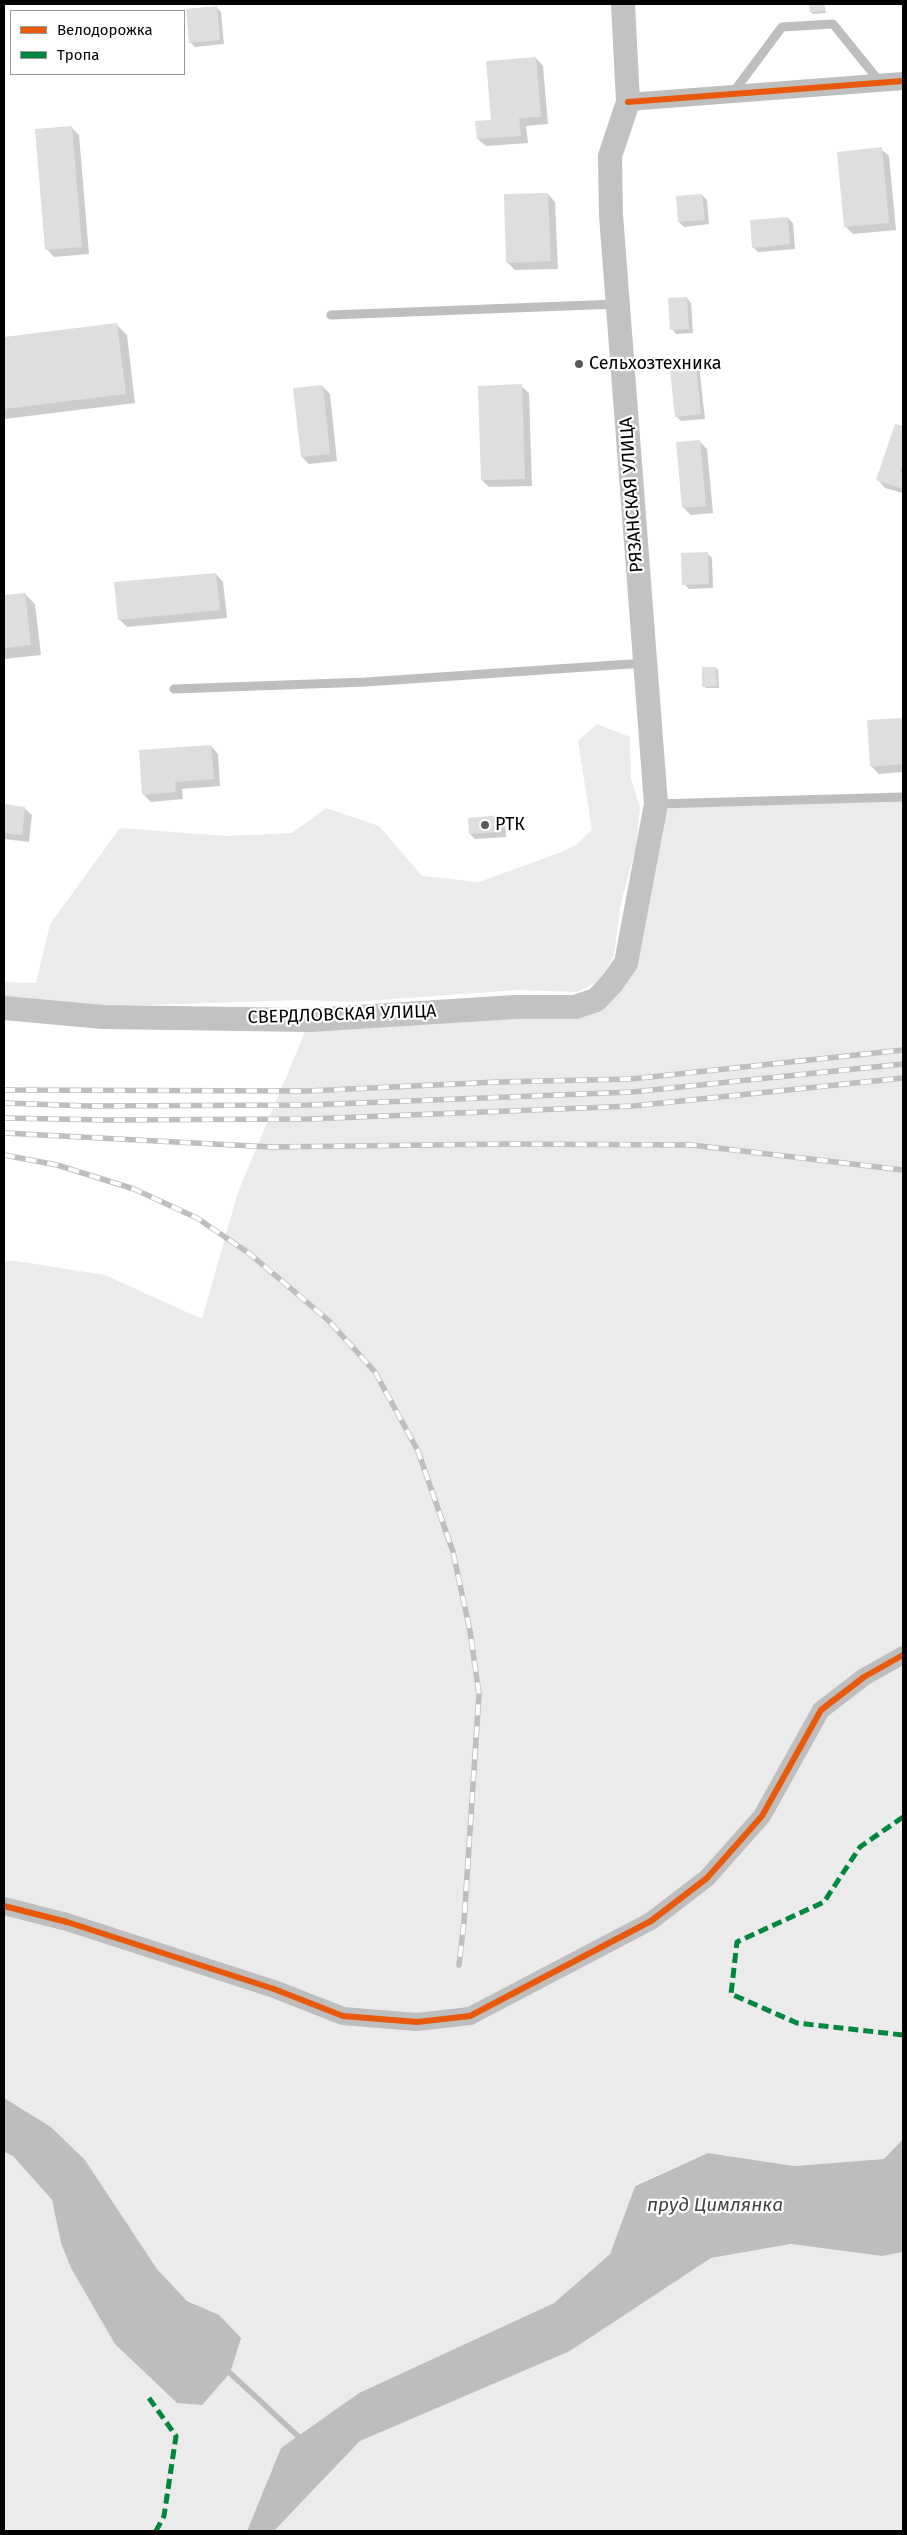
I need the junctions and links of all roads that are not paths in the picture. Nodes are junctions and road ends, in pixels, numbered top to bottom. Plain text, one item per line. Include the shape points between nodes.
1 (624, 4) edge
2 (903, 81) edge
3 (881, 82) junction
4 (732, 94) junction
5 (628, 102) junction
6 (618, 304) junction
7 (331, 315) dead end
8 (645, 663) junction
9 (174, 689) dead end
10 (903, 797) edge
11 (656, 804) junction
12 (612, 983) joint
13 (4, 1008) edge
14 (903, 1655) edge
15 (4, 1906) edge

1 - 5 main road, РЯЗАНСКАЯ УЛИЦА
2 - 3 street
3 - 4 street
3 - 4 lane via 833,24 782,27
4 - 5 street
5 - 6 main road, РЯЗАНСКАЯ УЛИЦА via 610,156
6 - 7 lane
6 - 8 main road, РЯЗАНСКАЯ УЛИЦА
8 - 9 lane via 366,682
8 - 11 main road, РЯЗАНСКАЯ УЛИЦА
10 - 11 lane
11 - 12 main road, РЯЗАНСКАЯ УЛИЦА via 626,962
12 - 13 main road, СВЕРДЛОВСКАЯ УЛИЦА via 596,1000 575,1007 515,1007 310,1020 103,1017
14 - 15 street via 864,1677 821,1710 762,1816 707,1878 651,1921 470,2016 417,2022 343,2016 274,1989 67,1922

